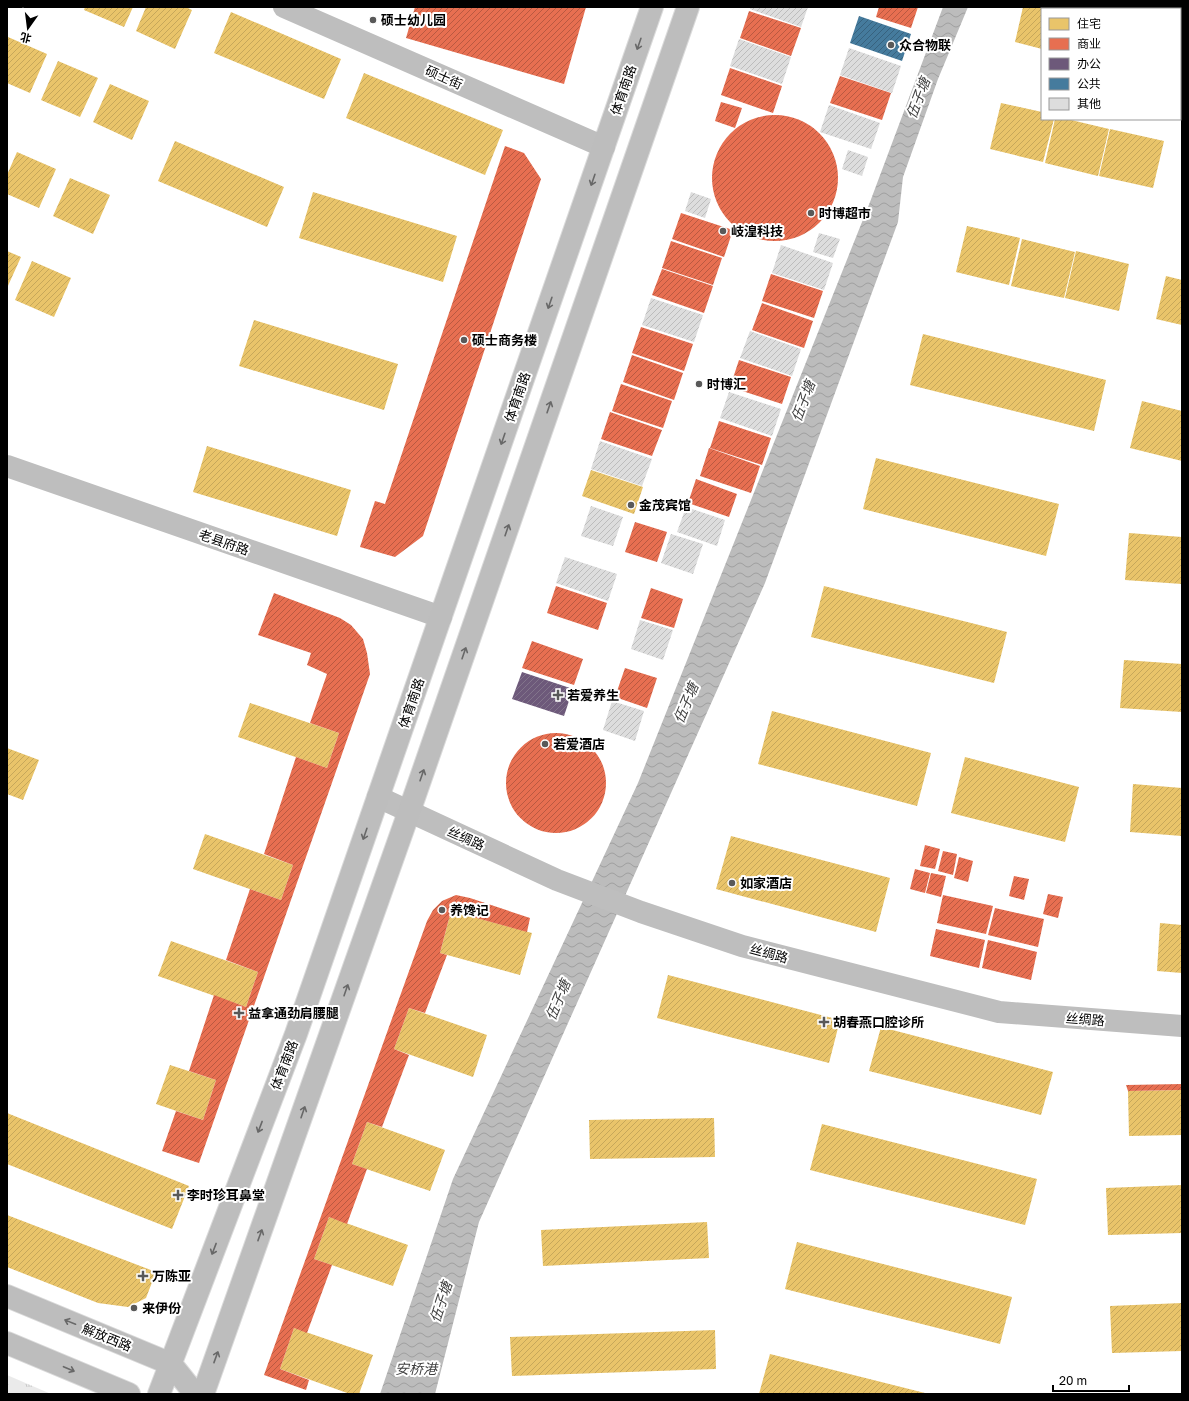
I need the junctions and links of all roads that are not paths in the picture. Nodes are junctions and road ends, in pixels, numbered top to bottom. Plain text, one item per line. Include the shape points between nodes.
1 (284, 7) edge
2 (652, 7) edge
3 (688, 7) edge
4 (604, 147) junction
5 (7, 466) edge
6 (441, 617) junction
7 (378, 797) junction
8 (409, 812) junction
9 (1182, 1026) edge
10 (7, 1296) edge
11 (7, 1343) edge
12 (170, 1364) junction
13 (129, 1394) edge
14 (159, 1394) edge
15 (195, 1394) edge
16 (203, 1394) edge

1 - 4 street, 硕士街
2 -> 4 main road, 体育南路
8 -> 3 main road
4 -> 6 main road, 体育南路
5 - 6 street, 老县府路
6 - 7 main road, 体育南路
7 - 8 street, 丝绸路
7 -> 12 main road, 体育南路 via 296,1034
8 - 9 street, 丝绸路 via 557,880 742,946 999,1012
16 -> 8 main road
12 -> 10 main road, 解放西路
11 -> 13 main road
12 - 14 main road, 体育南路
12 - 15 main road, 解放西路

